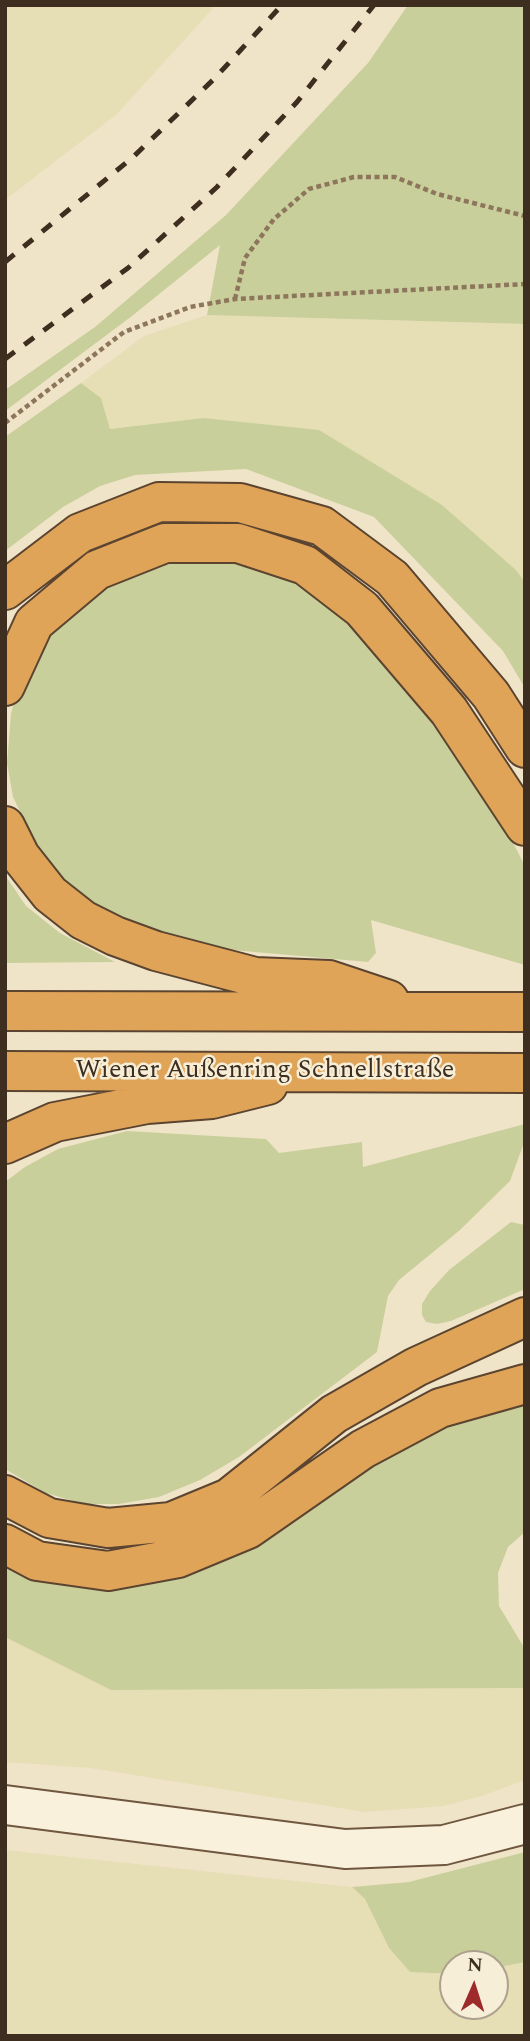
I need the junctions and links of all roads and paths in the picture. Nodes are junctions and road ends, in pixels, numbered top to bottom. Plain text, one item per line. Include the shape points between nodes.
1 (525, 216) edge
2 (525, 284) edge
3 (235, 299) junction
4 (5, 423) edge
5 (5, 590) edge
6 (5, 686) edge
7 (525, 748) edge
8 (5, 826) edge
9 (525, 827) edge
10 (417, 1010) junction
11 (5, 1011) edge
12 (525, 1012) edge
13 (323, 1070) junction
14 (5, 1071) edge
15 (525, 1073) edge
16 (5, 1144) edge
17 (525, 1317) edge
18 (525, 1384) edge
19 (5, 1495) edge
20 (5, 1544) edge
21 (5, 1805) edge
22 (525, 1824) edge

1 - 3 path via 437,194 395,177 354,177 309,188 274,219 245,258
2 - 3 path
3 - 4 path via 190,307 124,332
5 - 7 highway via 80,533 159,502 240,503 322,526 393,578 491,695
6 - 9 highway via 34,624 97,570 165,542 238,543 305,565 362,609 449,711
8 - 10 highway via 20,856 50,894 82,920 115,936 255,977 329,980
10 - 11 highway
10 - 12 highway
13 - 14 highway, Wiener Außenring Schnellstraße
13 - 15 highway, Wiener Außenring Schnellstraße
13 - 16 highway via 212,1099 147,1104 55,1122
17 - 19 highway via 416,1367 334,1414 229,1498 171,1522 108,1528 49,1518
18 - 20 highway via 440,1408 363,1449 248,1529 178,1558 107,1571 37,1561
21 - 22 main road via 345,1849 444,1845

